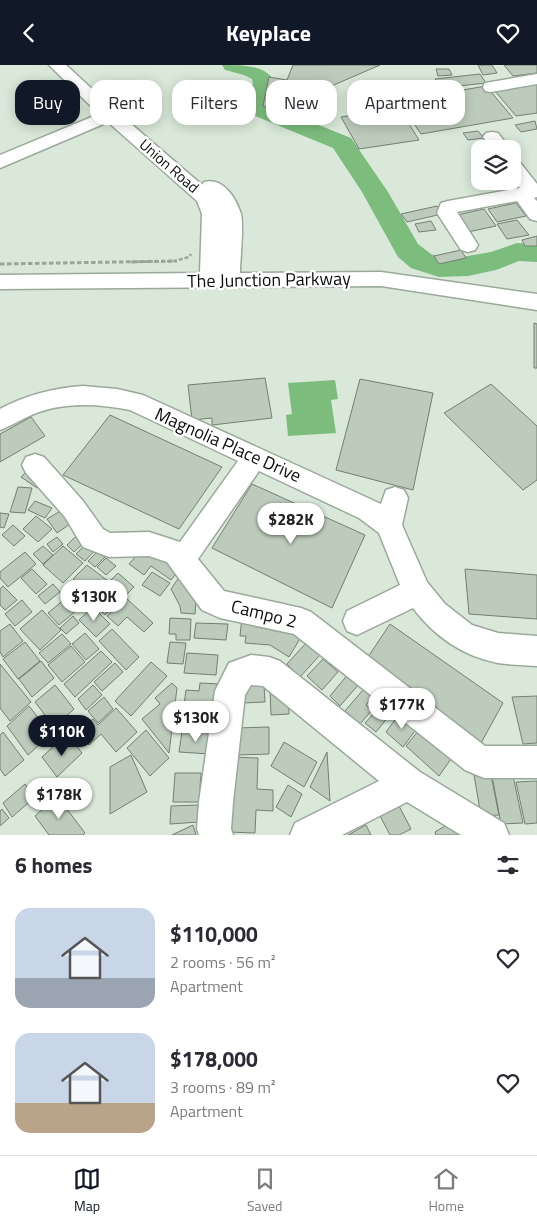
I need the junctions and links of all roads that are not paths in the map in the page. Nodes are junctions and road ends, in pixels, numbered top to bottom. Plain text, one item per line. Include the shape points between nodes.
1 (57, 65) edge
2 (78, 65) edge
3 (537, 79) edge
4 (491, 87) dead end
5 (90, 96) edge
6 (90, 124) edge
7 (122, 125) edge
8 (0, 162) edge
9 (521, 177) edge
10 (531, 192) edge
11 (537, 215) edge
12 (468, 245) dead end
13 (0, 272) edge
14 (219, 274) junction
15 (0, 283) edge
16 (537, 290) edge
17 (537, 302) edge
18 (5, 408) edge
19 (255, 457) junction
20 (35, 465) dead end
21 (395, 498) dead end
22 (389, 525) junction
23 (190, 550) dead end
24 (417, 591) junction
25 (357, 621) dead end
26 (537, 651) edge
27 (537, 762) edge
28 (408, 784) junction
29 (216, 835) edge
30 (307, 835) edge
31 (492, 835) edge

1 - 5 street, Union Road
2 - 14 street, Union Road via 124,110 222,195 231,215
3 - 4 street
6 - 8 street
7 - 14 street, Union Road via 206,198 212,214
9 - 10 street
10 - 11 street
10 - 12 street via 448,207 446,213
13 - 14 street, The Junction Parkway
14 - 15 street, The Junction Parkway
14 - 16 street, The Junction Parkway via 378,267
14 - 17 street, The Junction Parkway via 381,279
18 - 19 street, Magnolia Place Drive via 76,395 121,398
19 - 22 street, Magnolia Place Drive via 345,497
19 - 23 street
20 - 27 street, Campo 2 via 74,509 93,538 109,545 149,544 176,553 212,600 301,621 476,759 484,762
21 - 22 street
22 - 24 street
24 - 25 street
24 - 26 street via 435,614 463,636 498,648
28 - 29 street via 269,672 251,670 240,674 230,691 216,802
28 - 30 street
28 - 31 street

